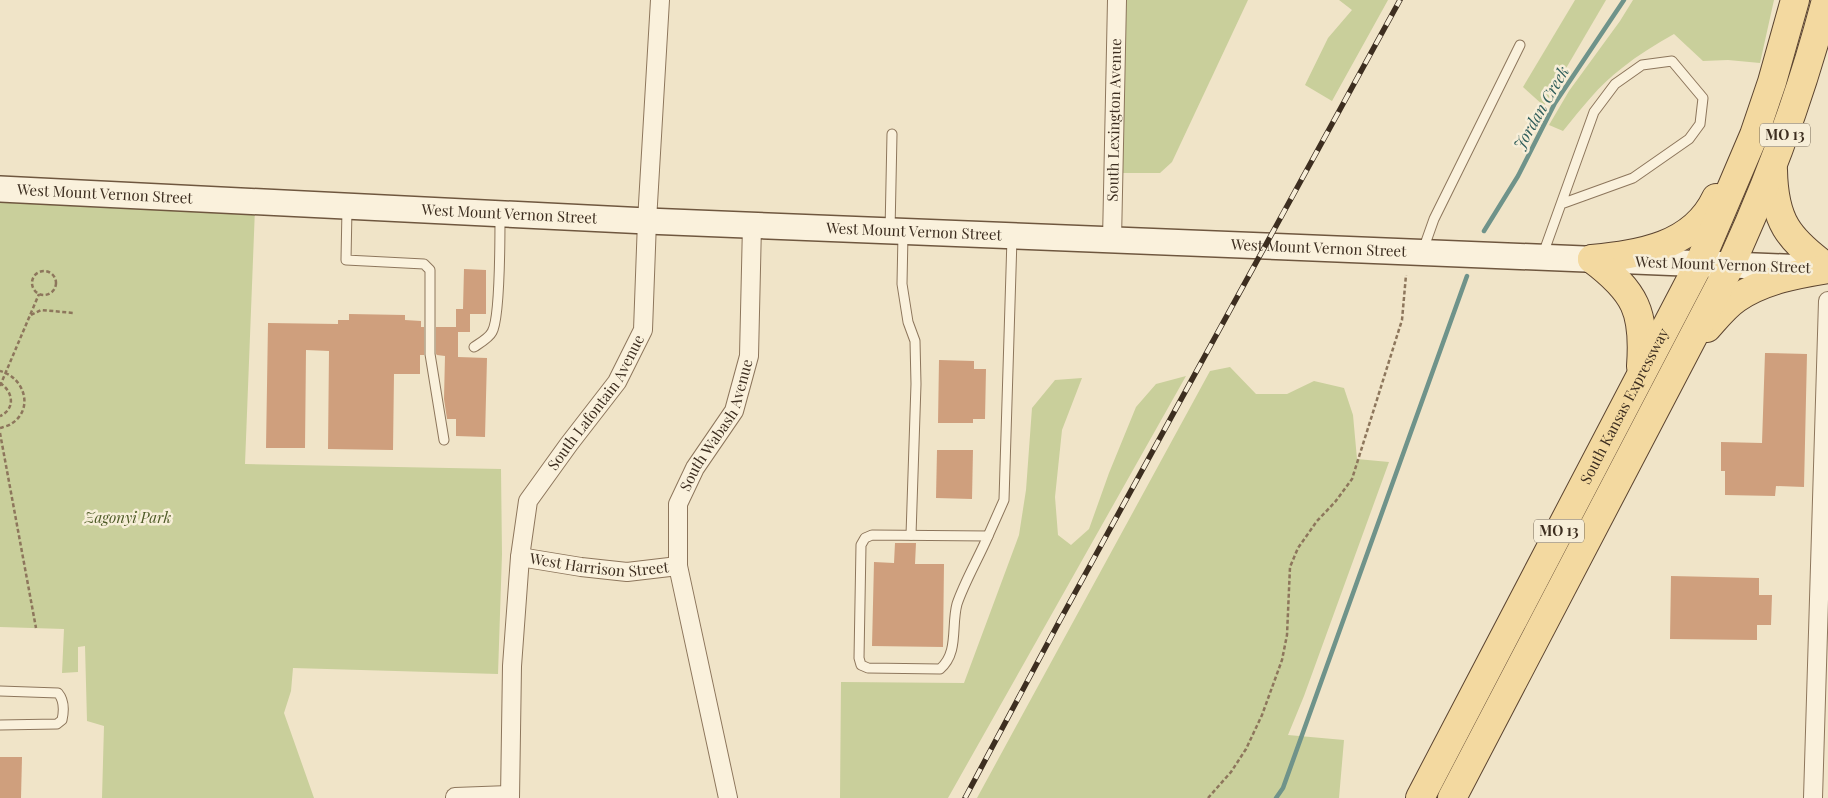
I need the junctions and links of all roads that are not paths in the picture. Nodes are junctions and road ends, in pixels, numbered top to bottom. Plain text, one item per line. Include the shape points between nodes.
1 (660, 0) edge
2 (1117, 0) edge
3 (1795, 0) edge
4 (1826, 0) edge
5 (1520, 45) dead end
6 (1763, 108) junction
7 (892, 134) dead end
8 (1773, 167) junction
9 (0, 188) edge
10 (1561, 204) junction
11 (347, 206) junction
12 (500, 213) junction
13 (647, 221) junction
14 (752, 225) junction
15 (897, 231) junction
16 (1012, 236) junction
17 (1112, 240) junction
18 (1422, 253) junction
19 (1542, 257) junction
20 (1592, 260) junction
21 (1699, 264) junction
22 (1730, 266) junction
23 (1828, 268) edge
24 (1828, 300) edge
25 (474, 347) dead end
26 (1677, 367) junction
27 (1641, 374) junction
28 (444, 440) dead end
29 (911, 535) junction
30 (988, 536) junction
31 (520, 557) junction
32 (678, 566) junction
33 (0, 691) edge
34 (1822, 720) edge
35 (0, 725) edge
36 (510, 796) edge
37 (455, 797) dead end
38 (728, 798) edge
39 (1420, 798) edge
40 (1452, 798) edge
41 (1813, 798) edge

1 - 13 street, South Lafontain Avenue
2 - 17 street, South Lexington Avenue
3 - 6 main road, South Kansas Expressway / MO 13
4 - 8 main road, South Kansas Expressway / MO 13 via 1802,86
5 - 18 lane via 1434,219
6 - 20 main road via 1749,114 1715,201 1697,224 1656,249
6 - 21 main road, South Kansas Expressway / MO 13
7 - 15 lane
8 - 22 main road, South Kansas Expressway / MO 13
8 - 23 main road via 1777,205 1790,236
9 - 11 street, West Mount Vernon Street
10 - 10 lane via 1594,112 1615,84 1642,65 1672,61 1703,98 1700,124 1689,139 1633,178
10 - 19 lane
11 - 12 street, West Mount Vernon Street
11 - 28 lane via 346,260 424,264 430,270 430,354
12 - 13 street, West Mount Vernon Street
12 - 25 lane via 494,328
13 - 14 street, West Mount Vernon Street
13 - 31 street, South Lafontain Avenue via 644,330 618,382 528,502
14 - 15 street, West Mount Vernon Street
14 - 32 street, South Wabash Avenue via 749,356 734,411 695,468 678,504
15 - 16 street, West Mount Vernon Street
15 - 29 lane via 915,358
16 - 17 street, West Mount Vernon Street
16 - 30 lane via 1004,500
17 - 18 street, West Mount Vernon Street
18 - 19 street, West Mount Vernon Street
19 - 20 street, West Mount Vernon Street
20 - 21 street, West Mount Vernon Street
20 - 27 main road via 1620,282 1638,314 1642,330
21 - 22 street, West Mount Vernon Street
21 - 27 main road, South Kansas Expressway / MO 13
22 - 23 street, West Mount Vernon Street
22 - 26 main road, South Kansas Expressway / MO 13
23 - 26 main road via 1772,281 1736,298 1706,329
24 - 34 street
26 - 40 main road, South Kansas Expressway / MO 13
27 - 39 main road, South Kansas Expressway / MO 13
29 - 30 lane
29 - 30 lane via 872,535 861,544 858,658 861,665 868,668 940,669 947,663 957,604
31 - 32 street, West Harrison Street via 627,572
31 - 36 street, South Lafontain Avenue via 512,666
32 - 38 street, South Wabash Avenue
33 - 35 lane via 58,693 63,716 51,726
34 - 41 street
36 - 37 street

